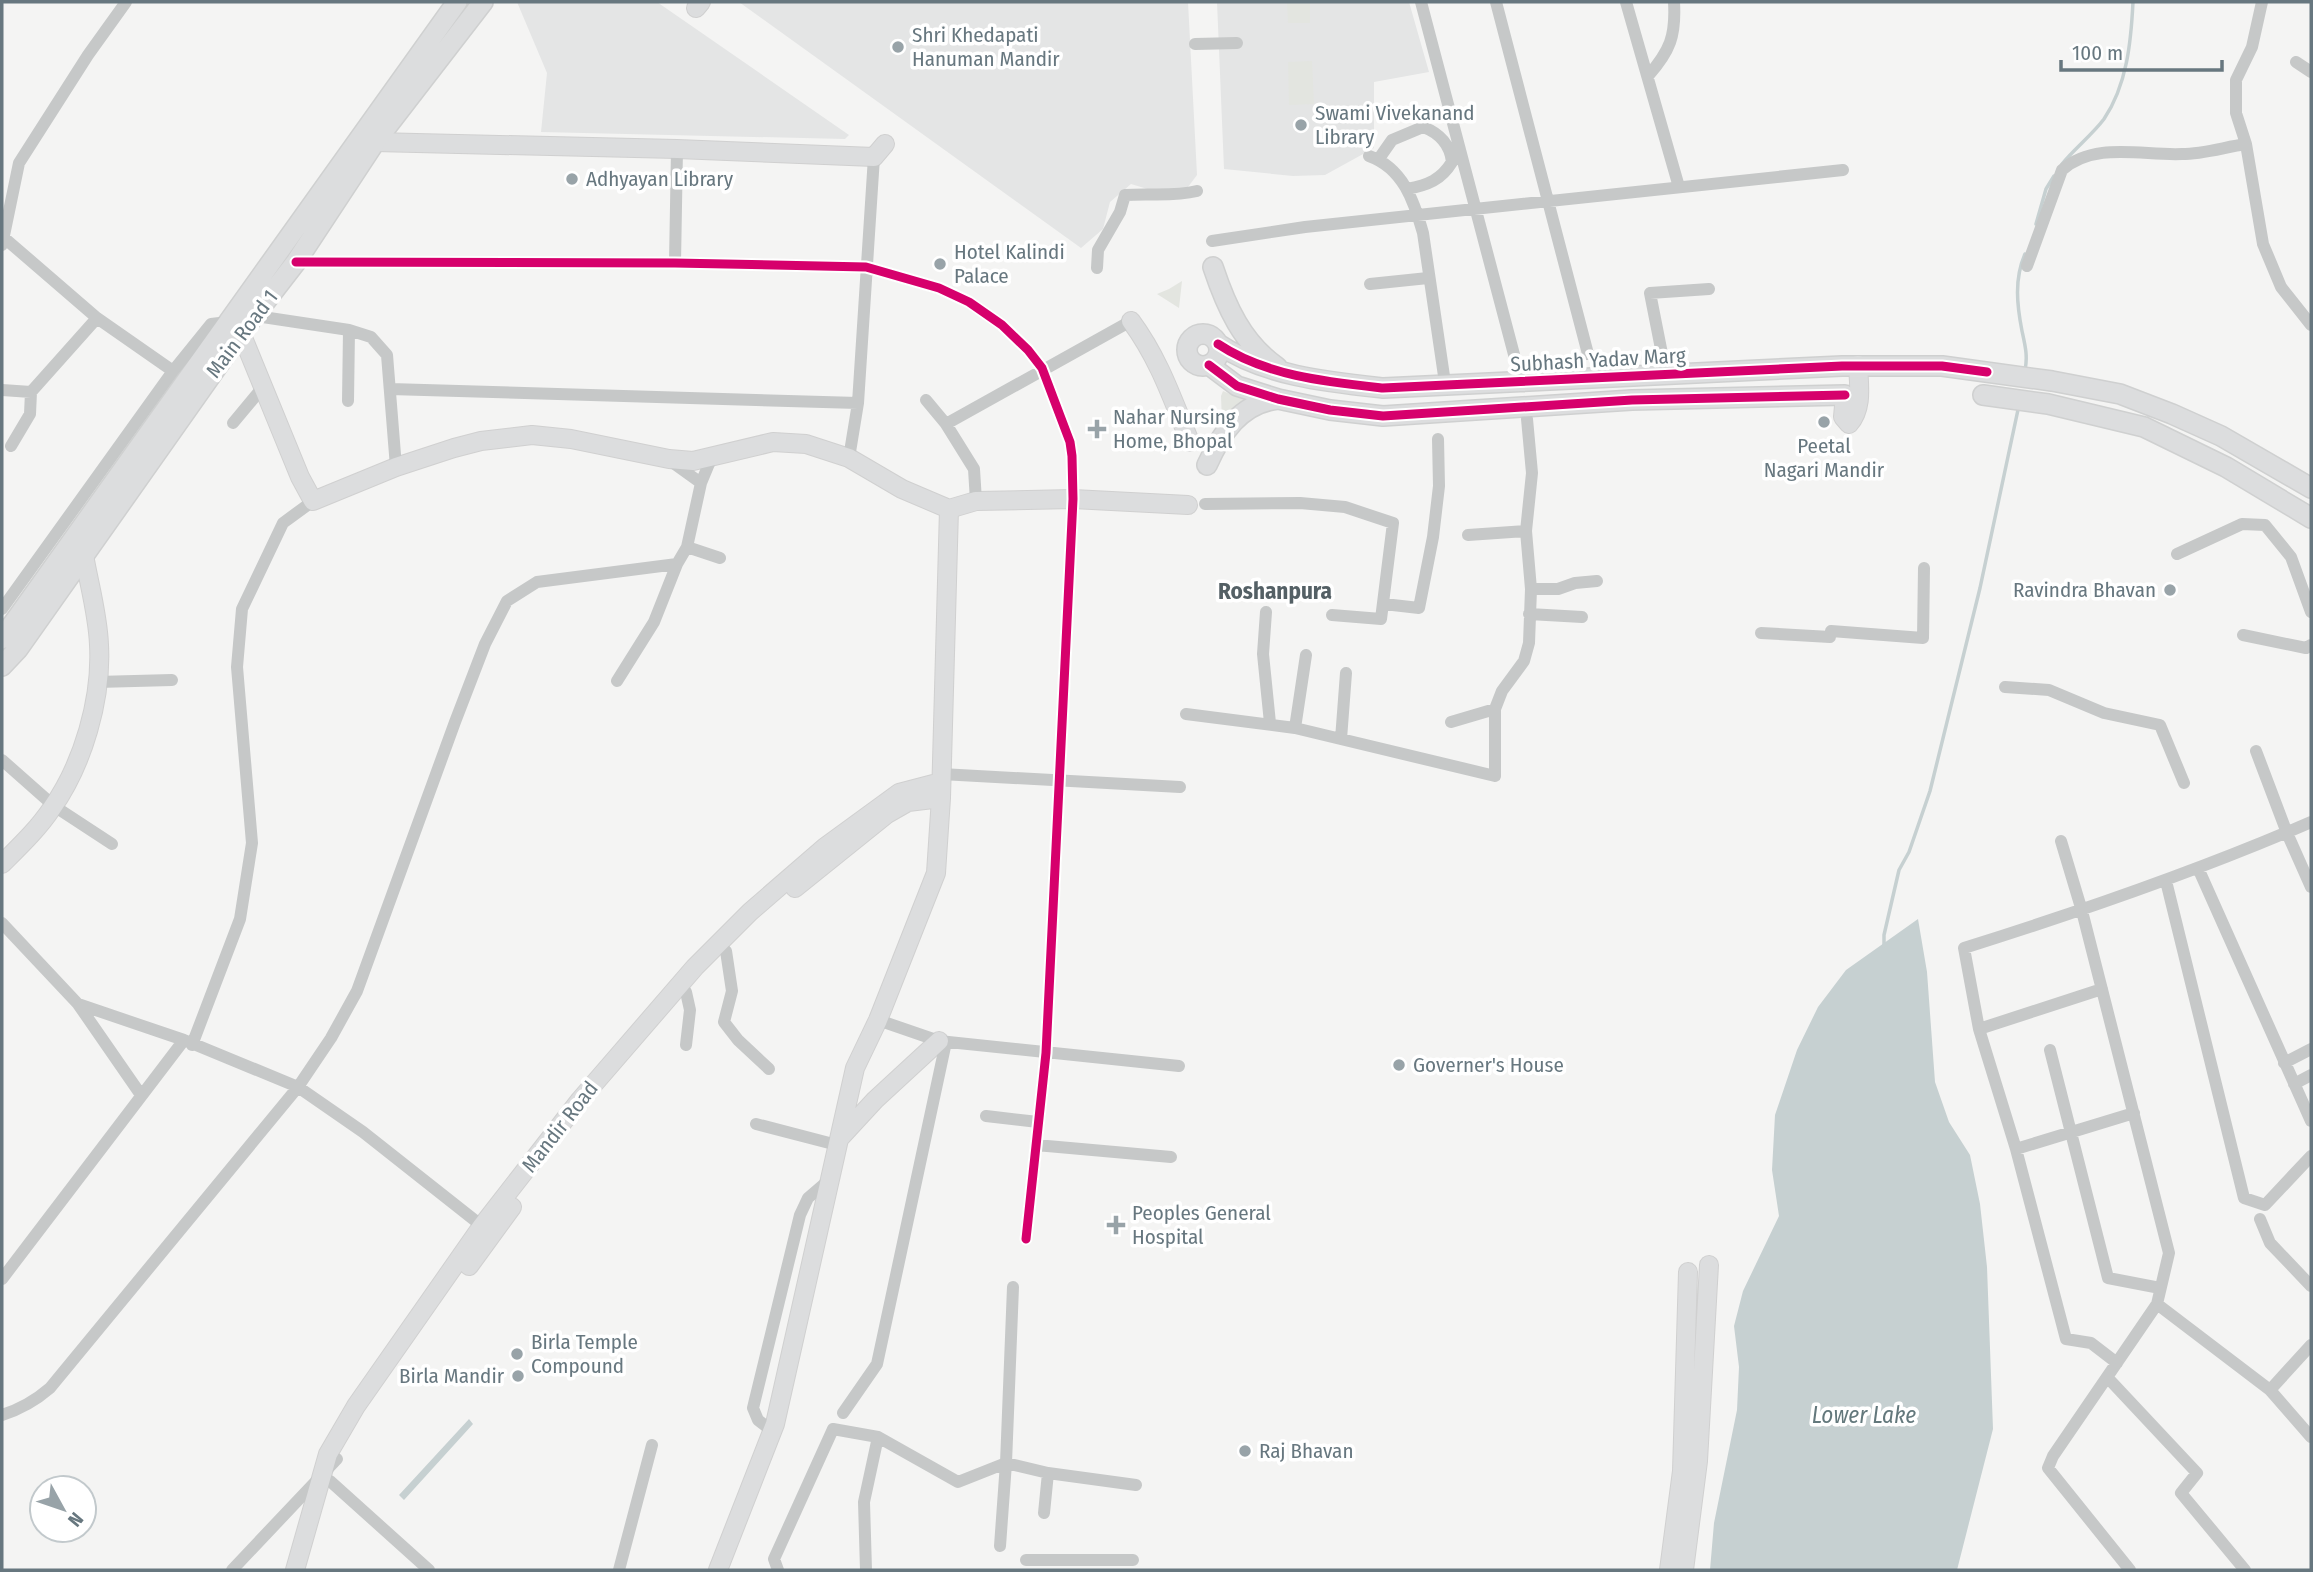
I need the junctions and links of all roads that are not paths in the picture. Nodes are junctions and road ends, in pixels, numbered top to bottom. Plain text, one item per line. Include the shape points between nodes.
1 (126, 2) edge
2 (457, 2) edge
3 (483, 2) edge
4 (1420, 2) edge
5 (1496, 2) edge
6 (1626, 2) edge
7 (1674, 2) edge
8 (2262, 2) edge
9 (1237, 43) dead end
10 (1195, 44) dead end
11 (2296, 62) dead end
12 (2311, 72) edge
13 (1648, 76) junction
14 (375, 142) junction
15 (2246, 144) junction
16 (677, 149) junction
17 (880, 150) joint
18 (1843, 170) dead end
19 (1679, 187) junction
20 (1407, 189) junction
21 (1197, 191) dead end
22 (1547, 200) junction
23 (1476, 208) junction
24 (1418, 215) junction
25 (2, 239) edge
26 (1212, 241) dead end
27 (296, 262) junction
28 (675, 263) junction
29 (2027, 266) dead end
30 (866, 267) junction
31 (1213, 267) dead end
32 (1097, 268) dead end
33 (1428, 278) junction
34 (1370, 284) dead end
35 (1709, 289) dead end
36 (256, 316) junction
37 (97, 318) junction
38 (1131, 321) joint
39 (2311, 325) edge
40 (235, 327) junction
41 (349, 330) junction
42 (1218, 344) junction
43 (1588, 354) dead end
44 (1209, 365) junction
45 (1858, 365) junction
46 (1042, 369) junction
47 (173, 372) junction
48 (1285, 373) junction
49 (1666, 374) junction
50 (1444, 376) dead end
51 (1521, 381) junction
52 (263, 387) junction
53 (390, 389) junction
54 (2, 390) edge
55 (31, 392) junction
56 (1845, 396) joint
57 (1983, 396) dead end
58 (1278, 399) junction
59 (926, 400) dead end
60 (348, 401) dead end
61 (858, 403) junction
62 (1527, 419) dead end
63 (233, 424) dead end
64 (946, 424) junction
65 (1438, 439) dead end
66 (1190, 442) dead end
67 (11, 446) dead end
68 (711, 458) junction
69 (849, 458) junction
70 (669, 459) junction
71 (1207, 465) dead end
72 (396, 467) junction
73 (701, 483) junction
74 (2311, 488) edge
75 (1073, 499) junction
76 (313, 501) junction
77 (976, 501) junction
78 (1197, 505) joint
79 (949, 509) junction
80 (2311, 518) edge
81 (1526, 531) junction
82 (1468, 535) dead end
83 (687, 547) junction
84 (84, 555) junction
85 (2177, 555) dead end
86 (720, 558) dead end
87 (677, 564) junction
88 (1924, 568) dead end
89 (1597, 581) dead end
90 (1531, 589) junction
91 (1384, 604) junction
92 (2, 609) edge
93 (1266, 611) dead end
94 (2311, 612) edge
95 (1529, 614) junction
96 (1332, 615) dead end
97 (1582, 617) dead end
98 (1761, 633) dead end
99 (2243, 635) dead end
100 (2, 639) edge
101 (2311, 645) edge
102 (1306, 655) dead end
103 (2, 666) edge
104 (1346, 673) dead end
105 (172, 680) dead end
106 (617, 681) dead end
107 (97, 682) junction
108 (2005, 687) dead end
109 (1495, 709) junction
110 (1186, 714) dead end
111 (1451, 722) dead end
112 (1270, 723) junction
113 (1295, 728) junction
114 (1341, 739) junction
115 (2256, 751) dead end
116 (2, 760) edge
117 (1060, 782) junction
118 (2184, 783) dead end
119 (941, 785) junction
120 (1180, 787) dead end
121 (54, 806) junction
122 (2311, 822) edge
123 (2287, 832) junction
124 (2061, 841) dead end
125 (111, 844) dead end
126 (2, 864) edge
127 (2198, 868) junction
128 (2166, 881) junction
129 (2311, 887) edge
130 (2082, 911) junction
131 (2, 923) edge
132 (726, 951) junction
133 (2102, 989) junction
134 (686, 992) junction
135 (78, 1004) junction
136 (878, 1020) junction
137 (1979, 1029) junction
138 (943, 1041) junction
139 (188, 1042) junction
140 (686, 1045) dead end
141 (2311, 1049) edge
142 (2050, 1050) dead end
143 (1046, 1053) junction
144 (2284, 1063) junction
145 (1179, 1066) dead end
146 (769, 1069) dead end
147 (2311, 1075) edge
148 (2294, 1084) junction
149 (298, 1087) junction
150 (141, 1095) junction
151 (2134, 1113) junction
152 (986, 1116) dead end
153 (2311, 1121) edge
154 (1038, 1122) junction
155 (756, 1124) dead end
156 (2071, 1132) junction
157 (838, 1142) junction
158 (1036, 1145) junction
159 (2016, 1149) junction
160 (2311, 1156) edge
161 (1171, 1157) dead end
162 (2260, 1219) dead end
163 (482, 1226) junction
164 (1026, 1239) dead end
165 (1709, 1265) dead end
166 (1688, 1272) dead end
167 (2, 1279) edge
168 (2311, 1286) edge
169 (1013, 1287) dead end
170 (2160, 1288) junction
171 (2157, 1304) junction
172 (2311, 1345) edge
173 (2117, 1363) junction
174 (2107, 1377) junction
175 (2270, 1390) junction
176 (843, 1413) dead end
177 (2, 1415) edge
178 (878, 1437) junction
179 (2311, 1437) edge
180 (652, 1445) dead end
181 (1006, 1463) junction
182 (1048, 1473) junction
183 (326, 1477) junction
184 (1136, 1485) dead end
185 (1044, 1513) dead end
186 (1000, 1546) dead end
187 (1026, 1560) dead end
188 (1133, 1560) dead end
189 (232, 1570) edge
190 (295, 1570) edge
191 (306, 1570) edge
192 (429, 1570) edge
193 (619, 1570) edge
194 (718, 1570) edge
195 (778, 1570) edge
196 (866, 1570) edge
197 (1669, 1570) edge
198 (1684, 1570) edge
199 (2130, 1570) edge
200 (2245, 1570) edge

1 - 25 street via 19,163
2 - 40 main road, Main Road 1
3 - 14 main road, Main Road 1
4 - 23 street
5 - 22 street
6 - 13 street
7 - 13 street via 1676,27 1663,59
8 - 15 street via 2252,47 2236,80 2236,113
9 - 10 street
11 - 12 street
13 - 19 street
14 - 16 street
14 - 27 main road, Main Road 1
15 - 29 street via 2183,155 2111,152 2072,161 2062,170
15 - 39 street via 2263,244 2281,287
16 - 17 street
16 - 28 street
17 - 30 street
18 - 19 street
19 - 22 street
20 - 20 street via 1427,186 1452,162 1451,151 1435,131 1423,127 1392,140 1374,158 1394,170
20 - 24 street
21 - 32 street via 1177,196 1125,195 1098,250
22 - 23 street
22 - 43 street
23 - 24 street
23 - 51 street
24 - 26 street
24 - 33 street
25 - 37 street
27 - 28 street
27 - 36 main road, Main Road 1
28 - 30 street
30 - 46 street via 939,288 969,302 1017,338
30 - 61 street
31 - 48 main road via 1238,326 1267,360
33 - 34 street
33 - 50 street
35 - 49 street via 1650,293
36 - 40 main road, Main Road 1
36 - 41 street
37 - 47 street
37 - 55 street
38 - 46 street
38 - 66 street via 1150,346
40 - 47 street via 211,324
40 - 52 street
40 - 84 main road, Main Road 1
40 - 100 main road, Main Road 1
41 - 53 street via 372,337 387,355
41 - 60 street
42 - 44 main road via 1218,357
42 - 44 main road via 1203,334 1188,344 1191,362
42 - 48 main road, Subhash Yadav Marg via 1246,360
44 - 58 main road, Subhash Yadav Marg via 1237,386
45 - 49 main road, Subhash Yadav Marg
45 - 56 street via 1860,396 1856,417 1849,424 1843,417
45 - 74 main road, Subhash Yadav Marg via 1942,366 2120,394 2221,436
46 - 64 street
46 - 75 street via 1070,442
47 - 92 street
48 - 51 main road, Subhash Yadav Marg via 1383,388
49 - 51 main road, Subhash Yadav Marg
52 - 63 street
52 - 76 street
53 - 61 street
53 - 72 street
54 - 55 street
55 - 67 street via 30,414
56 - 58 main road, Subhash Yadav Marg via 1632,400 1382,416
57 - 80 main road via 2048,404 2144,427 2226,467
58 - 71 main road via 1263,401 1226,429
59 - 64 street
61 - 69 street
62 - 81 street via 1532,473
64 - 77 street via 974,469
65 - 91 street via 1439,486 1419,608
68 - 69 street via 773,442 806,444
68 - 70 street
68 - 73 street
69 - 79 street via 902,489
70 - 72 street via 531,435 481,442
70 - 73 street
72 - 76 street
73 - 83 street
75 - 77 street
75 - 78 street
75 - 117 street
76 - 139 street via 283,523 242,609 237,667 252,843 240,919
77 - 79 street
78 - 91 street via 1345,507 1393,523
79 - 119 street
81 - 82 street
81 - 90 street
83 - 86 street
83 - 87 street
84 - 103 main road, Main Road 1
84 - 107 street via 99,645
85 - 94 street via 2242,524 2265,525 2291,556
87 - 106 street via 654,622
87 - 149 street via 537,582 507,601 485,644 357,991
88 - 98 street via 1923,638
89 - 90 street
90 - 95 street
91 - 96 street via 1381,619
93 - 112 street via 1263,654
95 - 97 street
95 - 109 street via 1524,661
99 - 101 street via 2306,648
102 - 113 street
104 - 114 street
105 - 107 street
107 - 121 street via 86,739
108 - 118 street via 2049,691 2104,713 2160,725
109 - 111 street
109 - 114 street via 1494,776
110 - 112 street
112 - 113 street
113 - 114 street
115 - 123 street
116 - 121 street
117 - 119 street
117 - 120 street
117 - 143 street
119 - 132 street, Mandir Road via 887,814 763,914
119 - 136 street via 936,873
119 - 163 street, Mandir Road via 899,793 825,846 750,912 637,1032
121 - 125 street
121 - 126 street
122 - 123 street
123 - 127 street
123 - 129 street
124 - 130 street
127 - 128 street
127 - 144 street
128 - 130 street
128 - 160 street via 2244,1198 2265,1205
130 - 133 street
130 - 137 street via 1964,948
131 - 135 street
132 - 134 street, Mandir Road
132 - 146 street via 732,991 724,1022
133 - 137 street
133 - 151 street
134 - 140 street via 690,1010
134 - 183 street, Mandir Road via 566,1133 438,1308
135 - 139 street
135 - 150 street
136 - 138 street
136 - 157 street via 855,1068
137 - 159 street
138 - 143 street
138 - 157 street via 875,1100
138 - 176 street via 877,1364
139 - 149 street
139 - 150 street
141 - 144 street
142 - 156 street
143 - 145 street
143 - 154 street
144 - 148 street
147 - 148 street
148 - 153 street
149 - 163 street
149 - 177 street via 50,1388
150 - 167 street
151 - 156 street
151 - 170 street via 2169,1253
152 - 154 street
154 - 158 street
155 - 157 street
156 - 159 street
156 - 170 street via 2108,1278
157 - 194 street via 772,1431
158 - 161 street
158 - 164 street
159 - 173 street via 2066,1339 2091,1343
162 - 168 street via 2270,1243
163 - 183 street, Mandir Road via 356,1406 331,1448
165 - 198 street via 1698,1461
166 - 197 street via 1682,1471
169 - 181 street
170 - 171 street
171 - 173 street
171 - 175 street
172 - 175 street
173 - 174 street
174 - 199 street via 2048,1468
174 - 200 street via 2197,1473 2181,1493
175 - 179 street
178 - 181 street via 958,1482
178 - 195 street via 833,1429 774,1559
178 - 196 street via 864,1502
180 - 193 street
181 - 182 street
181 - 186 street
182 - 184 street
182 - 185 street
183 - 189 street
183 - 190 street, Mandir Road
183 - 191 street, Mandir Road
183 - 192 street
187 - 188 street

